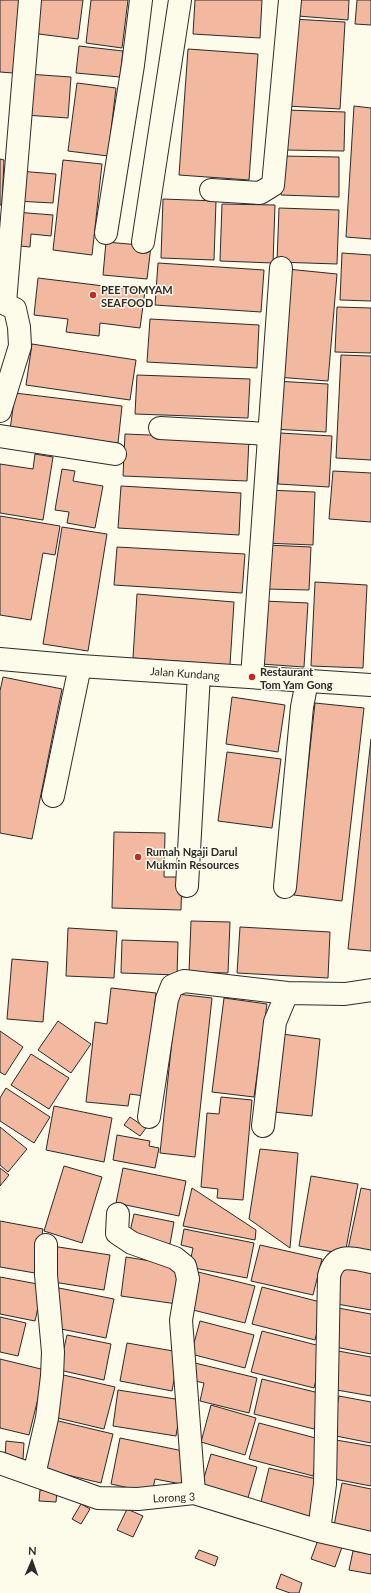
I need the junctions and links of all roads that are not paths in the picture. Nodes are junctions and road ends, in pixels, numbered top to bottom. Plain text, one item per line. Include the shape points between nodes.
1 (30, 0) edge
2 (141, 0) edge
3 (180, 0) edge
4 (290, 0) edge
5 (211, 190) dead end
6 (106, 233) dead end
7 (143, 242) dead end
8 (281, 268) dead end
9 (3, 302) edge
10 (0, 411) edge
11 (160, 428) dead end
12 (269, 434) junction
13 (0, 436) edge
14 (115, 454) dead end
15 (0, 659) edge
16 (80, 666) junction
17 (199, 674) junction
18 (252, 677) junction
19 (307, 681) junction
20 (371, 685) edge
21 (53, 796) dead end
22 (187, 886) dead end
23 (285, 887) dead end
24 (371, 990) edge
25 (287, 993) junction
26 (149, 1117) dead end
27 (263, 1126) dead end
28 (118, 1214) dead end
29 (46, 1245) dead end
30 (371, 1262) edge
31 (0, 1463) edge
32 (34, 1475) junction
33 (194, 1493) junction
34 (319, 1531) junction
35 (371, 1543) edge

1 - 9 street
2 - 6 street
3 - 7 street
4 - 5 street via 273,185 260,192
8 - 12 street
9 - 10 street via 14,309 19,327 20,346
11 - 12 street
12 - 18 street
13 - 14 street
15 - 16 street, Jalan Kundang
16 - 17 street, Jalan Kundang
16 - 21 street
17 - 18 street, Jalan Kundang
17 - 22 street
18 - 19 street, Jalan Kundang
19 - 20 street, Jalan Kundang
19 - 23 street via 302,707
24 - 25 street via 345,994
25 - 26 street via 184,981 172,986 167,999
25 - 27 street via 275,1022
28 - 33 street via 117,1233 132,1243 175,1258 185,1266 188,1279 181,1320
29 - 32 street via 53,1352 52,1376 47,1418
30 - 34 street via 344,1258 331,1267 329,1276 325,1484
31 - 32 street, Lorong 3
32 - 33 street, Lorong 3 via 98,1498 138,1499
33 - 34 street, Lorong 3
34 - 35 street, Lorong 3

